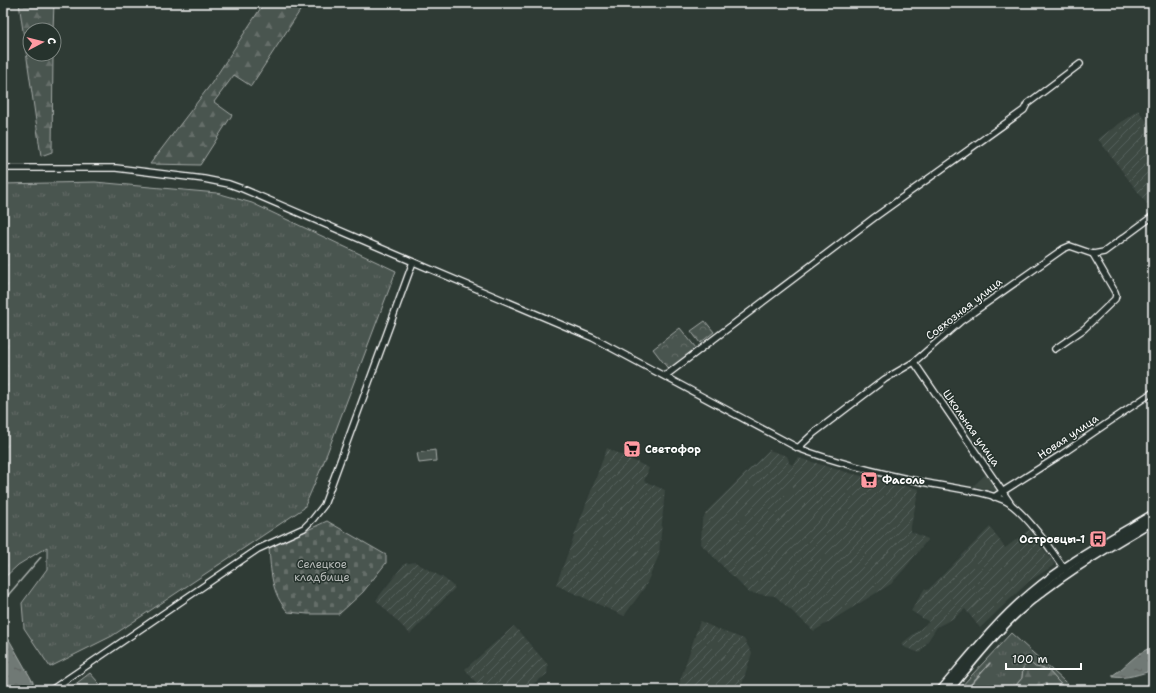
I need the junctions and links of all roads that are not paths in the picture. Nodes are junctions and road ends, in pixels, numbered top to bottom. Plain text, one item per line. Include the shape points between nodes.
1 (1080, 64) dead end
2 (3, 168) edge
3 (1152, 217) edge
4 (1093, 254) junction
5 (413, 262) junction
6 (1055, 348) dead end
7 (914, 362) junction
8 (665, 376) junction
9 (1153, 392) edge
10 (798, 448) junction
11 (1004, 491) junction
12 (994, 497) junction
13 (1012, 506) junction
14 (1153, 514) edge
15 (1153, 521) edge
16 (1066, 571) junction
17 (51, 690) edge
18 (941, 690) edge
19 (949, 690) edge

1 - 8 street via 1027,104 1024,110 875,217
2 - 5 street via 116,168 217,181 244,189
3 - 4 street via 1104,252
4 - 6 street via 1115,292 1115,299 1084,329
4 - 7 street, Совхозная улица via 1066,246 961,321
5 - 8 street via 594,338
5 - 17 street via 324,505 313,519 304,528 258,549
7 - 10 street, Совхозная улица via 885,378
7 - 11 street, Школьная улица
8 - 10 street
9 - 11 street, Новая улица
10 - 12 street via 878,472
11 - 12 street, Новая улица
11 - 13 street, Школьная улица
12 - 13 street
13 - 16 street via 1028,522
14 - 16 main road
15 - 16 main road
16 - 18 main road via 1032,591 1007,614
16 - 19 main road via 1016,614

